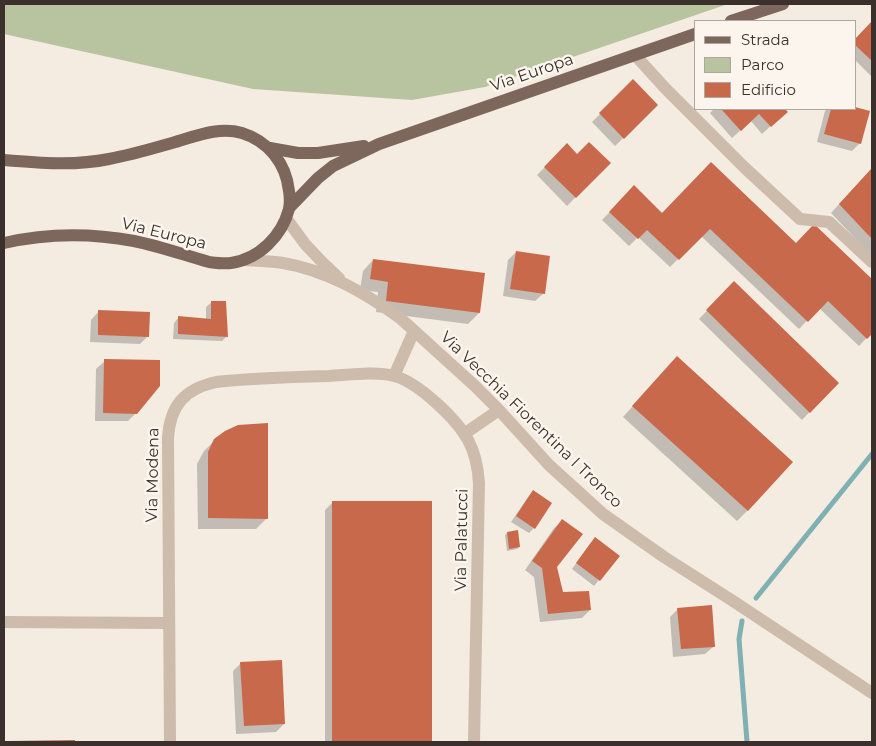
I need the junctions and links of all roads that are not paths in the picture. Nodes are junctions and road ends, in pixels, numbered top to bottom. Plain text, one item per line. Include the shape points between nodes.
1 (783, 4) edge
2 (735, 20) edge
3 (694, 34) edge
4 (634, 55) junction
5 (379, 144) junction
6 (270, 148) junction
7 (4, 160) edge
8 (288, 213) junction
9 (4, 243) edge
10 (244, 260) junction
11 (872, 262) edge
12 (345, 283) junction
13 (414, 331) junction
14 (394, 376) junction
15 (499, 410) junction
16 (464, 434) junction
17 (4, 622) edge
18 (168, 623) junction
19 (872, 693) edge
20 (170, 742) edge
21 (474, 742) edge

1 - 2 main road
3 - 4 main road, Via Europa
4 - 5 main road, Via Europa
4 - 11 street via 800,220 829,222
5 - 6 main road, Via Europa via 318,153
5 - 8 main road, Via Europa via 333,166 318,178
6 - 7 main road, Via Europa via 254,138 230,130 214,131 107,160 56,164
6 - 8 main road, Via Europa via 288,182
8 - 10 main road, Via Europa via 276,237
8 - 12 street, Via Vecchia Fiorentina I Tronco via 305,244
9 - 10 main road, Via Europa via 47,236 106,237 215,263
10 - 12 street, Via Vecchia Fiorentina I Tronco via 300,266
12 - 13 street, Via Vecchia Fiorentina I Tronco via 400,318
13 - 14 street
13 - 15 street, Via Vecchia Fiorentina I Tronco
14 - 16 street, Via Palatucci via 423,392
14 - 18 street, Via Modena via 361,374 216,382 196,388 181,400 171,418 168,438
15 - 16 street
15 - 19 street, Via Vecchia Fiorentina I Tronco via 550,465 603,514
16 - 21 street, Via Palatucci via 474,455 479,483
17 - 18 street
18 - 20 street, Via Modena

